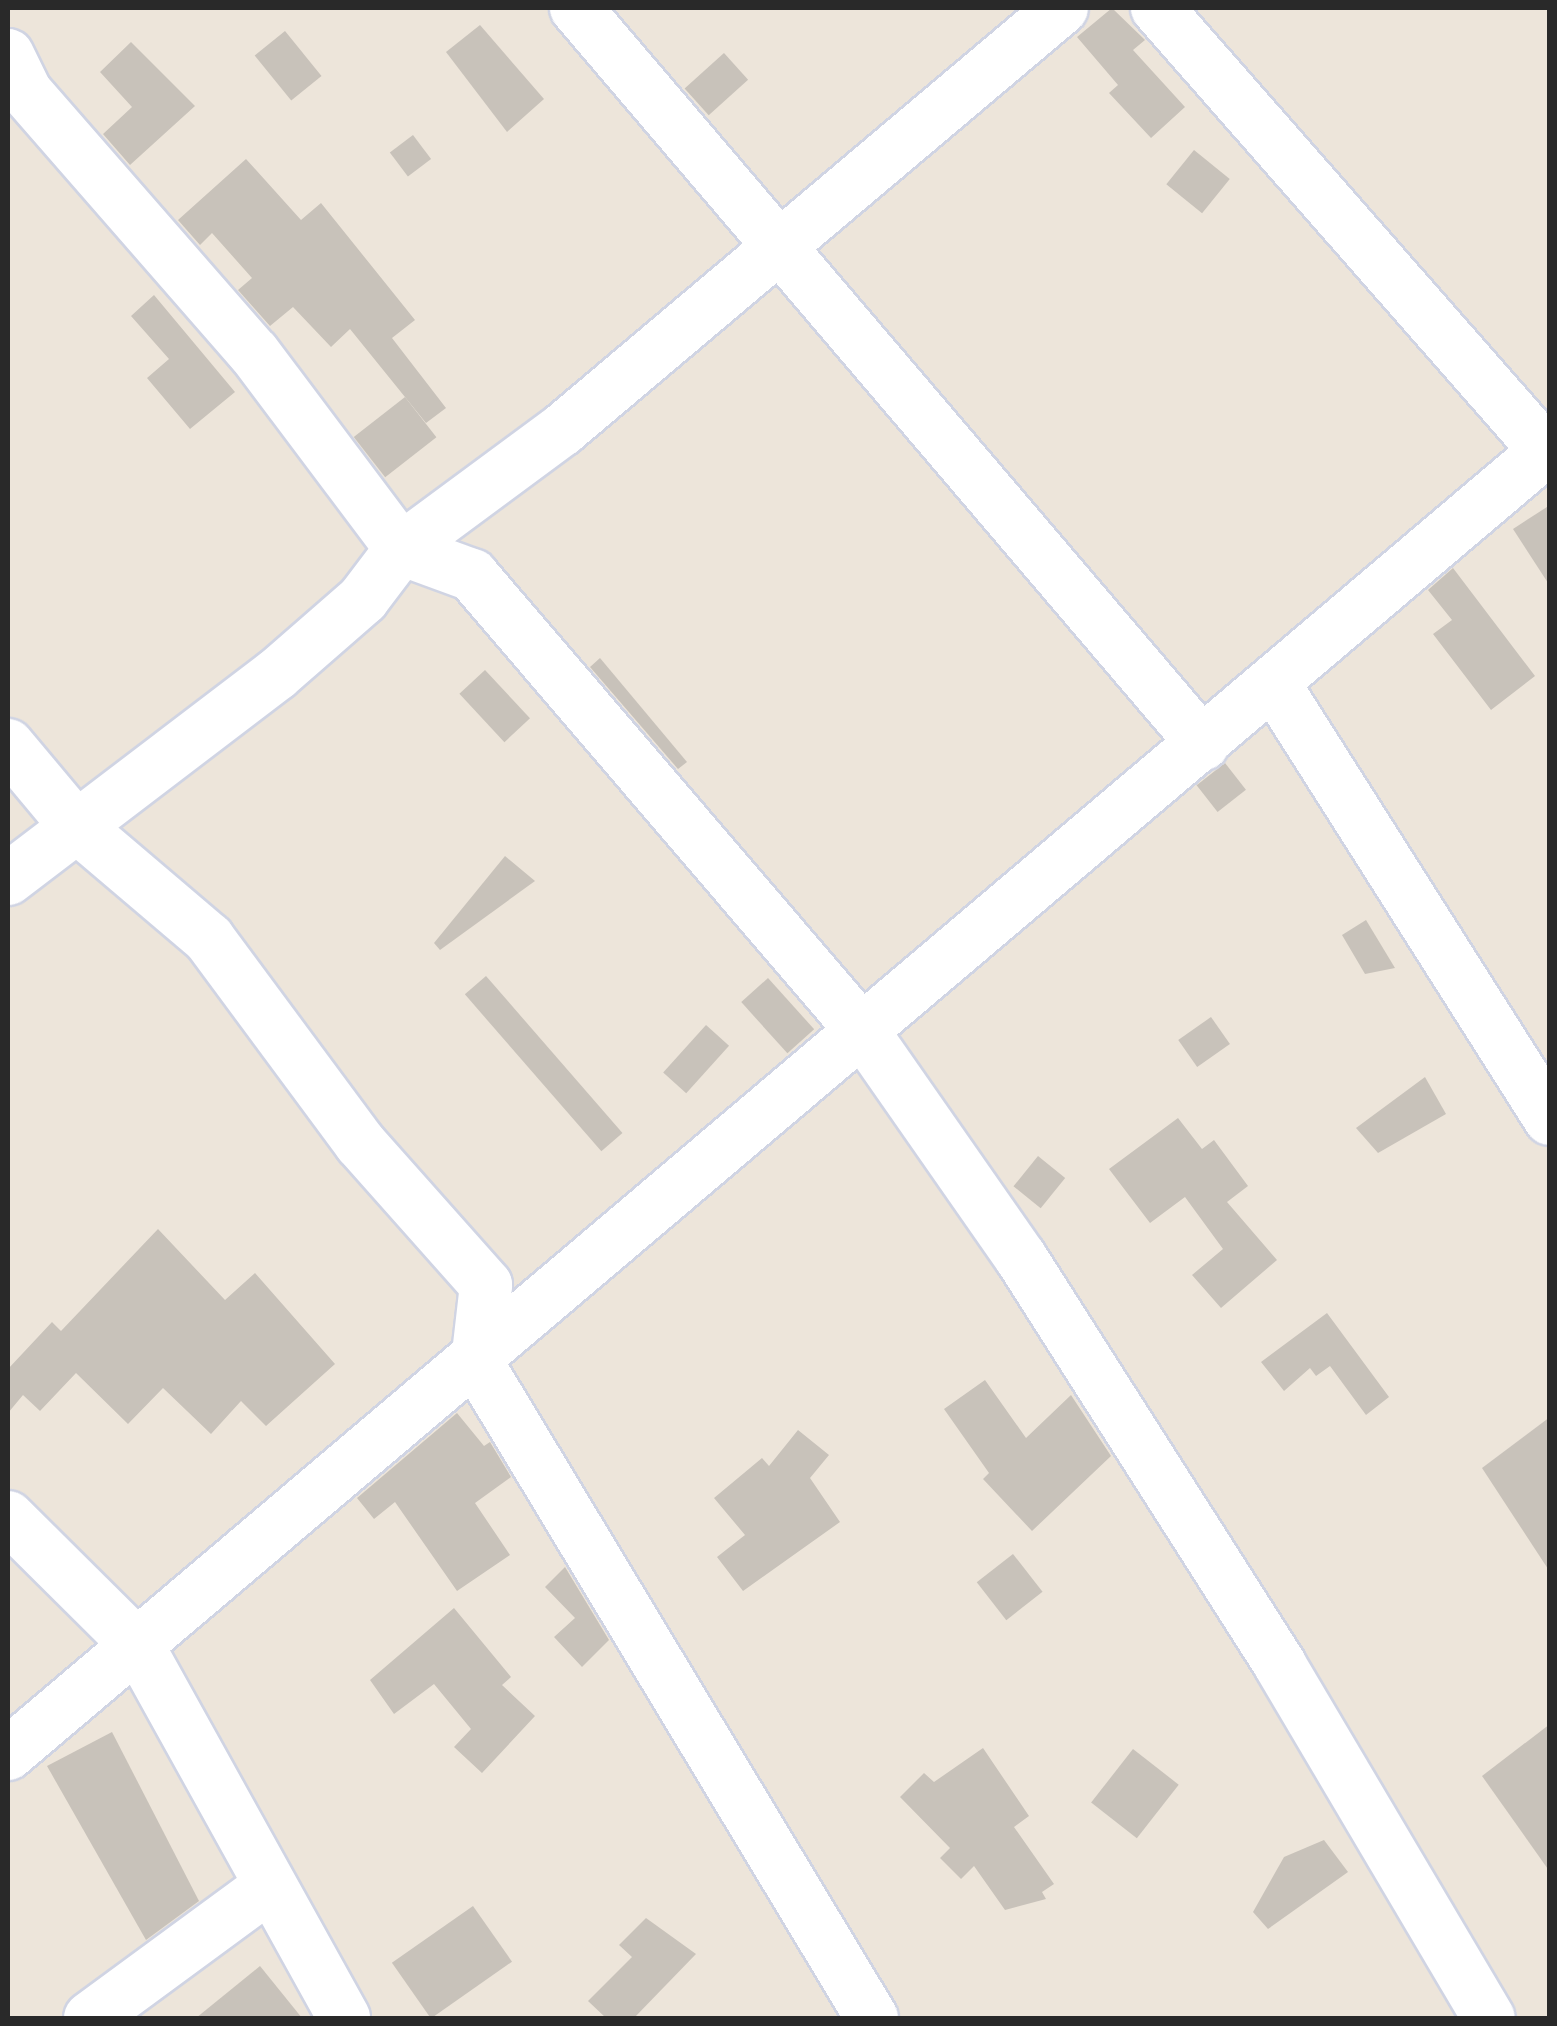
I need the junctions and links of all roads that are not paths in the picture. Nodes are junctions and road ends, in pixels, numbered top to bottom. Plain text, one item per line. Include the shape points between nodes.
1 (576, 8) edge
2 (1062, 8) edge
3 (1157, 8) edge
4 (8, 55) edge
5 (775, 250) junction
6 (1548, 451) edge
7 (401, 549) junction
8 (1274, 684) junction
9 (1203, 744) junction
10 (8, 746) edge
11 (74, 824) junction
12 (8, 879) edge
13 (864, 1033) junction
14 (1550, 1119) edge
15 (477, 1363) junction
16 (8, 1518) edge
17 (138, 1646) junction
18 (8, 1754) edge
19 (270, 1886) junction
20 (90, 2018) edge
21 (344, 2018) edge
22 (872, 2018) edge
23 (1488, 2018) edge

1 - 5 street
2 - 5 street
3 - 6 street
4 - 7 street via 26,92 254,353
5 - 7 street via 562,430
5 - 9 street
6 - 8 street
7 - 11 street via 363,599 276,675
7 - 13 street via 472,575
8 - 9 street
8 - 14 street
9 - 13 street
10 - 11 street
11 - 12 street
11 - 15 street via 209,939 360,1143 486,1285
13 - 15 street
13 - 23 street via 1022,1258 1280,1666
15 - 17 street
15 - 22 street
16 - 17 street
17 - 18 street
17 - 19 street
19 - 20 street
19 - 21 street

